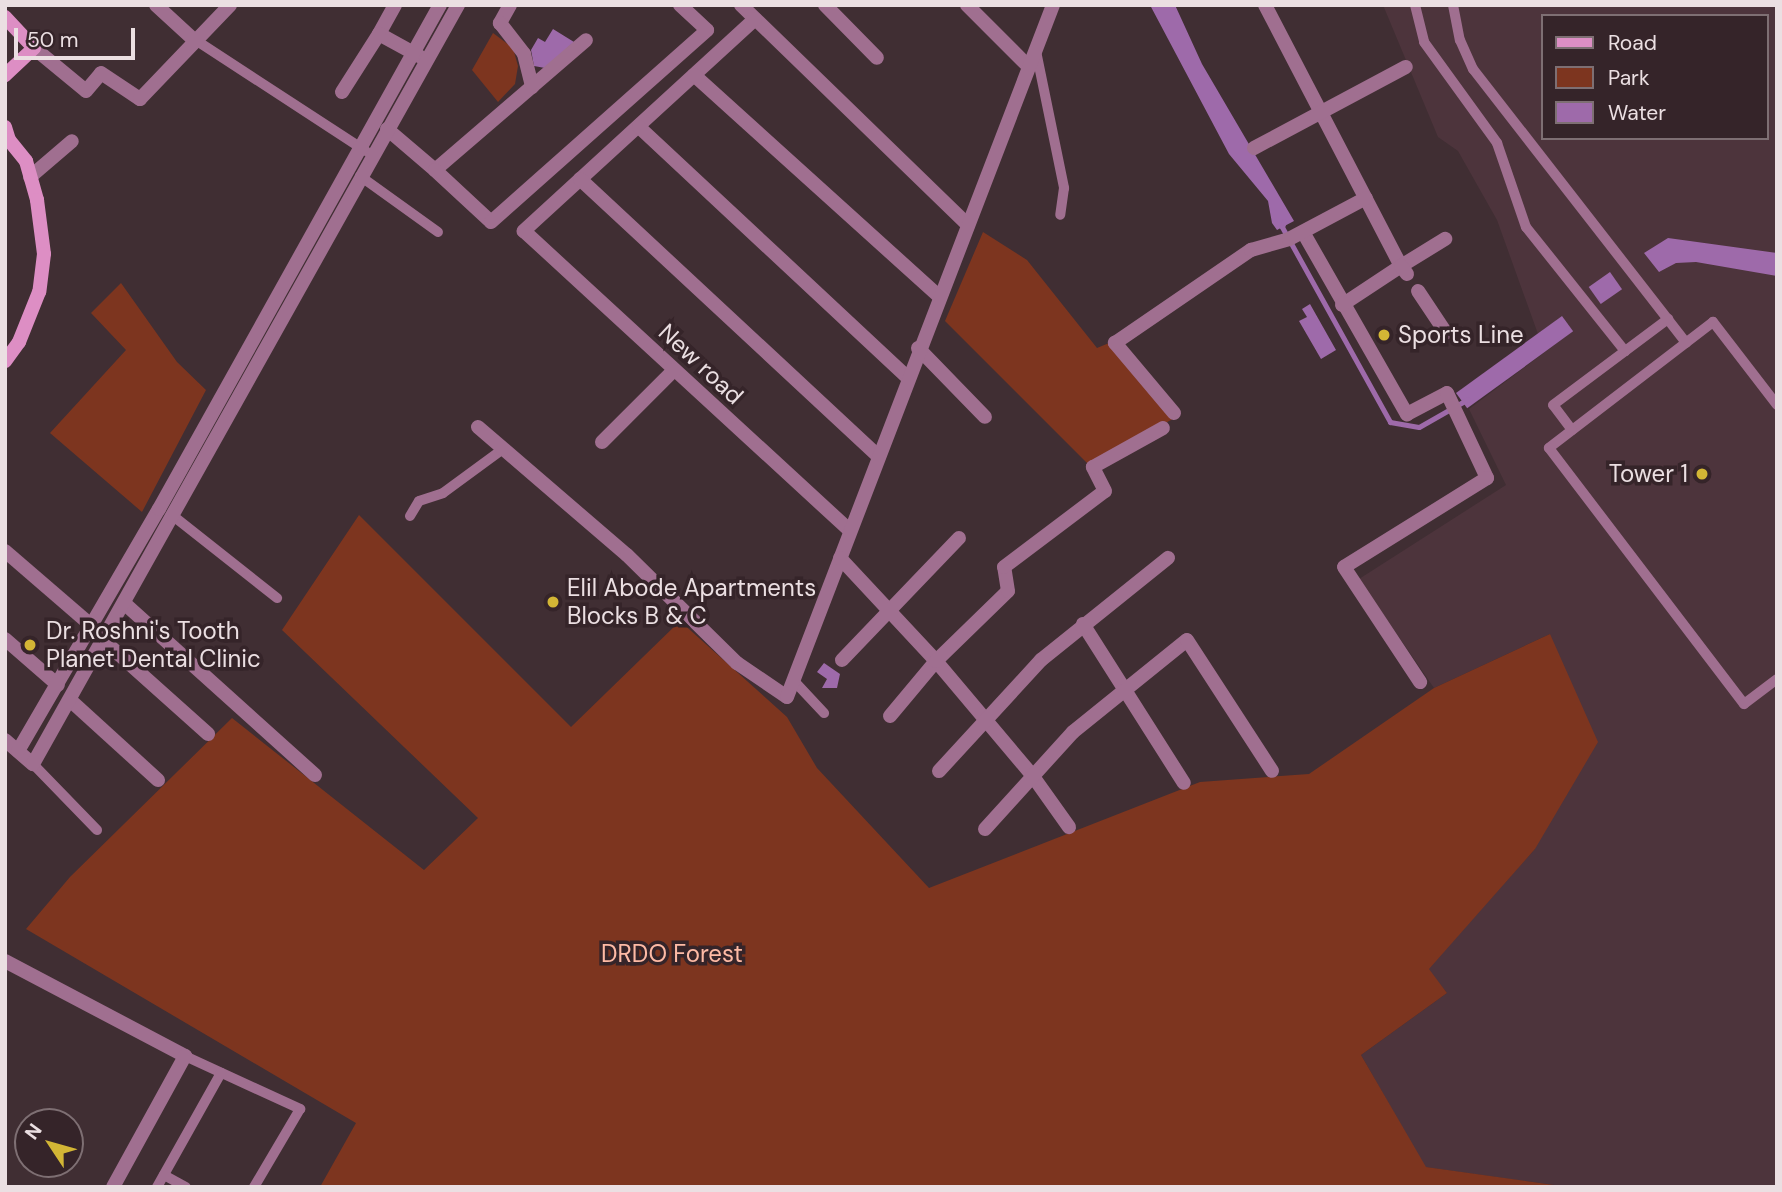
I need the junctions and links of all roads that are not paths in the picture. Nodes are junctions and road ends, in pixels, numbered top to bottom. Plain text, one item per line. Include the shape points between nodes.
1 (156, 5) edge
2 (230, 5) edge
3 (395, 5) edge
4 (440, 5) edge
5 (458, 5) edge
6 (510, 5) edge
7 (680, 5) edge
8 (741, 5) edge
9 (825, 5) edge
10 (967, 5) edge
11 (1052, 5) edge
12 (1265, 5) edge
13 (1415, 5) edge
14 (1453, 5) edge
15 (5, 17) edge
16 (755, 19) junction
17 (379, 34) junction
18 (193, 39) junction
19 (586, 40) dead end
20 (1034, 43) junction
21 (34, 48) junction
22 (420, 56) junction
23 (877, 58) dead end
24 (1027, 65) junction
25 (1406, 67) dead end
26 (5, 75) edge
27 (694, 75) junction
28 (532, 87) junction
29 (342, 92) dead end
30 (1320, 112) junction
31 (5, 127) edge
32 (639, 127) junction
33 (387, 129) junction
34 (72, 141) dead end
35 (1254, 148) dead end
36 (366, 151) junction
37 (435, 170) junction
38 (360, 176) junction
39 (30, 177) junction
40 (580, 179) junction
41 (1366, 198) junction
42 (1060, 215) dead end
43 (968, 225) junction
44 (438, 232) dead end
45 (1303, 232) junction
46 (1445, 239) dead end
47 (1404, 270) junction
48 (1418, 291) dead end
49 (940, 297) junction
50 (1342, 305) junction
51 (1668, 319) junction
52 (1446, 333) dead end
53 (1686, 343) junction
54 (918, 348) junction
55 (1625, 351) junction
56 (5, 361) edge
57 (674, 370) junction
58 (906, 377) junction
59 (1777, 405) edge
60 (1174, 413) dead end
61 (985, 417) dead end
62 (478, 427) dead end
63 (1163, 428) dead end
64 (1572, 430) junction
65 (602, 442) dead end
66 (503, 449) junction
67 (878, 456) junction
68 (166, 512) junction
69 (410, 516) dead end
70 (849, 530) junction
71 (959, 538) dead end
72 (5, 551) edge
73 (840, 558) junction
74 (1168, 558) dead end
75 (277, 598) dead end
76 (124, 603) junction
77 (889, 611) junction
78 (1083, 624) junction
79 (92, 626) junction
80 (5, 639) edge
81 (103, 640) junction
82 (842, 660) dead end
83 (936, 661) junction
84 (1777, 679) edge
85 (794, 681) junction
86 (1420, 682) dead end
87 (58, 685) junction
88 (1124, 689) junction
89 (71, 700) junction
90 (824, 713) dead end
91 (890, 716) dead end
92 (984, 719) junction
93 (208, 733) dead end
94 (5, 740) edge
95 (18, 751) junction
96 (33, 764) junction
97 (939, 771) dead end
98 (1272, 771) dead end
99 (315, 775) dead end
100 (1032, 775) junction
101 (159, 780) dead end
102 (1184, 783) dead end
103 (1069, 827) dead end
104 (985, 829) dead end
105 (97, 830) dead end
106 (5, 961) edge
107 (185, 1056) junction
108 (221, 1073) junction
109 (164, 1175) junction
110 (113, 1187) edge
111 (157, 1187) edge
112 (186, 1187) edge
113 (254, 1187) edge

1 - 18 street
2 - 18 street
3 - 17 street
4 - 22 street
5 - 22 street
6 - 28 street via 499,23 524,54
7 - 37 street via 707,30 491,222
8 - 16 street
9 - 23 street
10 - 24 street
11 - 20 street
12 - 30 street
13 - 55 lane via 1423,42 1497,143 1526,227
14 - 51 lane via 1460,40 1473,69
15 - 21 street
16 - 27 street
16 - 43 street
17 - 22 street
17 - 29 street
18 - 21 street via 140,99 101,73 86,91
18 - 36 lane
19 - 28 street
20 - 24 street
20 - 42 lane via 1064,188
21 - 26 street
22 - 33 street
22 - 36 street
24 - 43 street
25 - 30 street
27 - 32 street
27 - 49 street
28 - 37 street
30 - 35 street
30 - 41 street
31 - 39 street
32 - 40 street
32 - 58 street
33 - 36 street
33 - 37 street
34 - 39 street
36 - 38 street
36 - 68 street
38 - 44 lane
38 - 68 street
39 - 56 street via 44,254 39,292 19,342
40 - 57 street, New road via 524,231
40 - 67 street
41 - 45 street
41 - 47 street
43 - 49 street
45 - 50 street
45 - 60 street via 1251,250 1115,343
46 - 47 street
47 - 50 street
48 - 52 street
49 - 54 street
50 - 86 street via 1407,414 1447,393 1487,478 1344,567
51 - 53 lane
51 - 55 lane
53 - 59 lane via 1713,322
53 - 64 lane
54 - 58 street
54 - 61 street
55 - 64 lane via 1553,405
57 - 65 street
57 - 70 street, New road
58 - 67 street
62 - 66 street
63 - 83 street via 1093,467 1105,491 1003,567 1008,591
64 - 84 lane via 1549,448 1744,704
66 - 69 lane via 443,493 419,501
66 - 85 street via 627,555 737,663 787,697
67 - 70 street
68 - 75 lane
68 - 76 street
68 - 79 street
70 - 73 street
71 - 77 street
72 - 79 street
73 - 77 street
73 - 85 street
74 - 78 street
76 - 81 street
76 - 99 street
77 - 82 street
77 - 83 street
78 - 88 street
78 - 92 street
79 - 87 street
80 - 87 street
81 - 89 street
81 - 93 street
83 - 91 street
83 - 92 street
85 - 90 lane
87 - 95 street
88 - 98 street via 1187,640
88 - 100 street
88 - 102 street
89 - 96 street
89 - 101 street
92 - 97 street
92 - 100 street
94 - 95 street
95 - 96 street
96 - 105 lane
100 - 103 street
100 - 104 street
106 - 107 street
107 - 108 lane
107 - 110 street
108 - 109 lane
108 - 113 lane via 300,1109
109 - 111 lane
109 - 112 lane

